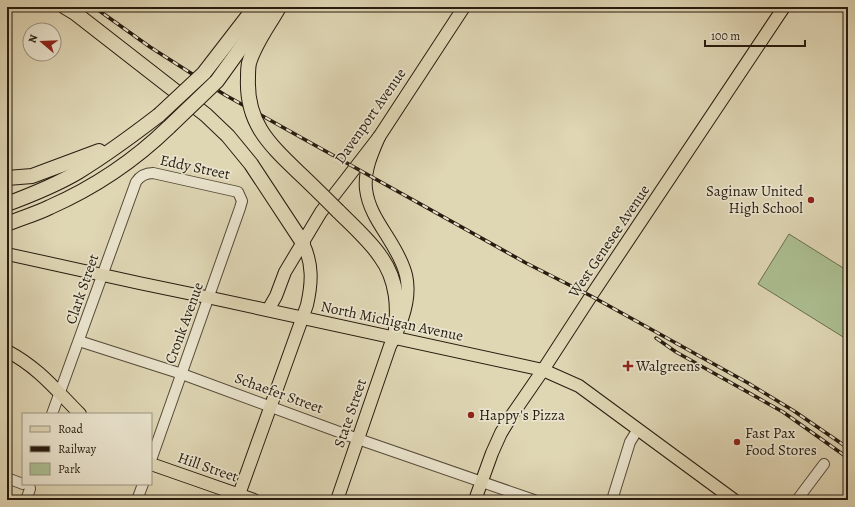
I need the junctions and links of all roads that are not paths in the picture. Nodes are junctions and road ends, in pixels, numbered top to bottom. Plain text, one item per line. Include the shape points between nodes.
1 (64, 7) edge
2 (255, 7) edge
3 (270, 7) edge
4 (279, 7) edge
5 (464, 7) edge
6 (784, 7) edge
7 (378, 137) junction
8 (125, 141) junction
9 (142, 175) joint
10 (7, 178) edge
11 (240, 195) joint
12 (7, 204) edge
13 (7, 224) edge
14 (302, 243) junction
15 (7, 254) edge
16 (102, 275) junction
17 (209, 297) junction
18 (268, 310) junction
19 (302, 318) junction
20 (395, 338) junction
21 (79, 341) junction
22 (7, 351) edge
23 (543, 370) junction
24 (182, 374) junction
25 (60, 392) junction
26 (270, 407) junction
27 (52, 413) edge
28 (79, 413) edge
29 (638, 429) junction
30 (358, 439) junction
31 (152, 457) edge
32 (152, 464) edge
33 (824, 464) dead end
34 (7, 478) edge
35 (481, 482) junction
36 (22, 483) edge
37 (27, 485) edge
38 (143, 485) edge
39 (238, 497) edge
40 (26, 500) edge
41 (137, 500) edge
42 (254, 500) edge
43 (337, 500) edge
44 (475, 500) edge
45 (534, 500) edge
46 (612, 500) edge
47 (734, 500) edge
48 (797, 500) edge

1 - 14 highway via 76,13 206,115 228,136 251,164
2 - 8 highway, bridge via 204,73 159,115
3 - 13 highway, bridge via 216,81 138,155 93,186
4 - 20 highway, bridge via 249,64 247,90 250,107 264,138 380,254 394,282 398,317
5 - 7 main road, Davenport Avenue
6 - 23 main road, West Genesee Avenue
7 - 14 main road, Davenport Avenue via 321,212
7 - 20 main road, State Street via 369,160 366,189 370,205 407,273 409,290 407,305
8 - 10 highway via 32,176
8 - 12 highway via 77,173
9 - 11 street, Eddy Street via 153,173 238,192
9 - 16 street, Clark Street via 136,182
11 - 17 street, Cronk Avenue via 240,208
14 - 18 main road, Davenport Avenue via 285,272
14 - 19 main road via 308,254 311,277
15 - 16 main road, North Michigan Avenue
16 - 17 main road, North Michigan Avenue
16 - 21 street, Clark Street
17 - 18 main road, North Michigan Avenue
17 - 24 street, Cronk Avenue
18 - 19 main road, North Michigan Avenue
19 - 20 main road, North Michigan Avenue
19 - 26 main road
20 - 23 main road, North Michigan Avenue
20 - 30 main road, State Street
21 - 24 street, Schaefer Street
21 - 25 street, Clark Street
22 - 25 main road via 32,366
23 - 29 main road, North Michigan Avenue via 579,386
23 - 35 main road, West Genesee Avenue via 501,433
24 - 26 street, Schaefer Street
24 - 31 street, Cronk Avenue
25 - 27 street, Clark Street
25 - 28 main road
26 - 30 street, Schaefer Street
26 - 39 main road
29 - 46 street via 630,442
29 - 47 main road, North Michigan Avenue
30 - 35 street, Schaefer Street
30 - 43 main road, State Street
32 - 39 main road, Hill Street
33 - 48 street
34 - 36 street
35 - 44 main road, West Genesee Avenue
35 - 45 street, Schaefer Street
37 - 40 street via 30,489
38 - 41 street
39 - 42 main road, Hill Street

